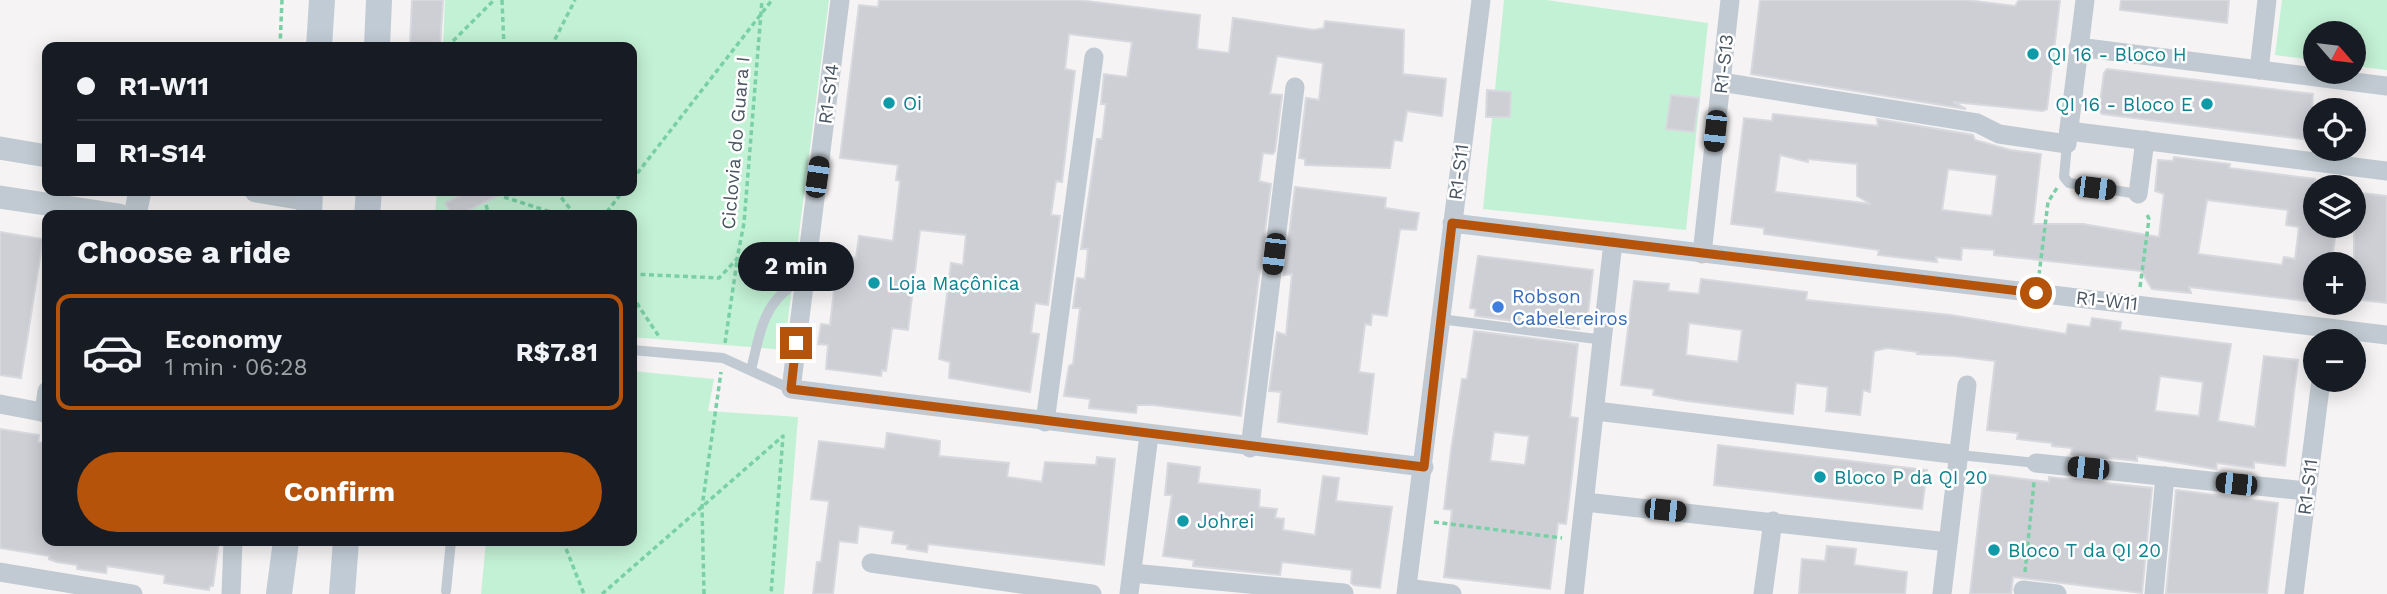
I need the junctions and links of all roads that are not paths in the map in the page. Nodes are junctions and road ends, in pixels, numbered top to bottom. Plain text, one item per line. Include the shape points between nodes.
1 (323, 0) edge
2 (379, 0) edge
3 (840, 0) edge
4 (1481, 0) edge
5 (2085, 0) edge
6 (2267, 0) edge
7 (1724, 1) edge
8 (319, 42) edge
9 (377, 42) edge
10 (2078, 47) junction
11 (1094, 57) dead end
12 (2259, 70) junction
13 (1721, 82) junction
14 (2387, 86) edge
15 (1295, 87) dead end
16 (2068, 137) junction
17 (2145, 140) junction
18 (0, 148) edge
19 (42, 155) edge
20 (2387, 171) edge
21 (2138, 194) joint
22 (277, 196) edge
23 (0, 197) edge
24 (314, 205) edge
25 (63, 210) edge
26 (1452, 223) junction
27 (1613, 242) junction
28 (1702, 254) junction
29 (804, 278) junction
30 (1440, 319) junction
31 (2303, 330) edge
32 (2366, 335) edge
33 (2387, 335) edge
34 (1604, 341) junction
35 (637, 350) edge
36 (751, 370) junction
37 (1967, 385) dead end
38 (791, 389) junction
39 (2319, 392) edge
40 (0, 404) edge
41 (1596, 411) junction
42 (42, 412) edge
43 (1045, 422) junction
44 (1149, 435) junction
45 (1250, 448) junction
46 (1961, 455) junction
47 (2036, 463) joint
48 (1424, 467) junction
49 (2165, 476) junction
50 (2306, 491) junction
51 (1585, 502) junction
52 (1773, 521) junction
53 (1948, 542) junction
54 (233, 546) edge
55 (285, 546) edge
56 (346, 546) edge
57 (451, 546) edge
58 (871, 563) dead end
59 (0, 572) edge
60 (1132, 573) junction
61 (2023, 590) road end
62 (1407, 591) edge
63 (446, 592) dead end
64 (1344, 593) edge
65 (133, 594) edge
66 (231, 594) edge
67 (279, 594) edge
68 (342, 594) edge
69 (1092, 594) edge
70 (1129, 594) edge
71 (1452, 594) edge
72 (1574, 594) edge
73 (1763, 594) edge
74 (1942, 594) edge
75 (2057, 594) edge
76 (2154, 594) edge
77 (2294, 594) edge

1 - 8 main road
2 - 9 main road
3 - 29 street, R1-S14
4 - 26 street, R1-S11
5 - 10 street
6 - 12 street
7 - 13 street, R1-S13
10 - 12 street
10 - 16 street
11 - 43 street
12 - 14 street
13 - 16 street via 1978,123 1999,134
13 - 28 street, R1-S13
15 - 45 street
16 - 17 street
16 - 21 lane via 2064,177 2073,185
17 - 20 street
17 - 21 street
18 - 19 street
22 - 24 street
23 - 25 street
26 - 27 street, R1-W11
26 - 30 street, R1-S11
27 - 28 street, R1-W11
27 - 34 street
28 - 31 street, R1-W11 via 2137,303
29 - 36 lane via 775,297 761,327
29 - 38 street, R1-S14
30 - 34 lane
30 - 48 street, R1-S11
32 - 33 street, R1-W11
34 - 41 street
35 - 36 lane via 723,358
36 - 38 lane
37 - 46 street
38 - 43 street
39 - 50 street, R1-S11
40 - 42 street
41 - 46 street
41 - 51 street
43 - 44 street
44 - 45 street
44 - 60 street
45 - 48 street
46 - 47 lane
46 - 53 street
47 - 49 street
48 - 62 street, R1-S11
49 - 50 street
49 - 76 street
50 - 77 street, R1-S11
51 - 52 street
51 - 72 street
52 - 53 street
52 - 73 street
53 - 74 street
54 - 66 street
55 - 67 main road
56 - 68 main road
57 - 63 lane
58 - 69 street
59 - 65 street
60 - 64 street
60 - 70 street
61 - 75 street
62 - 71 street

